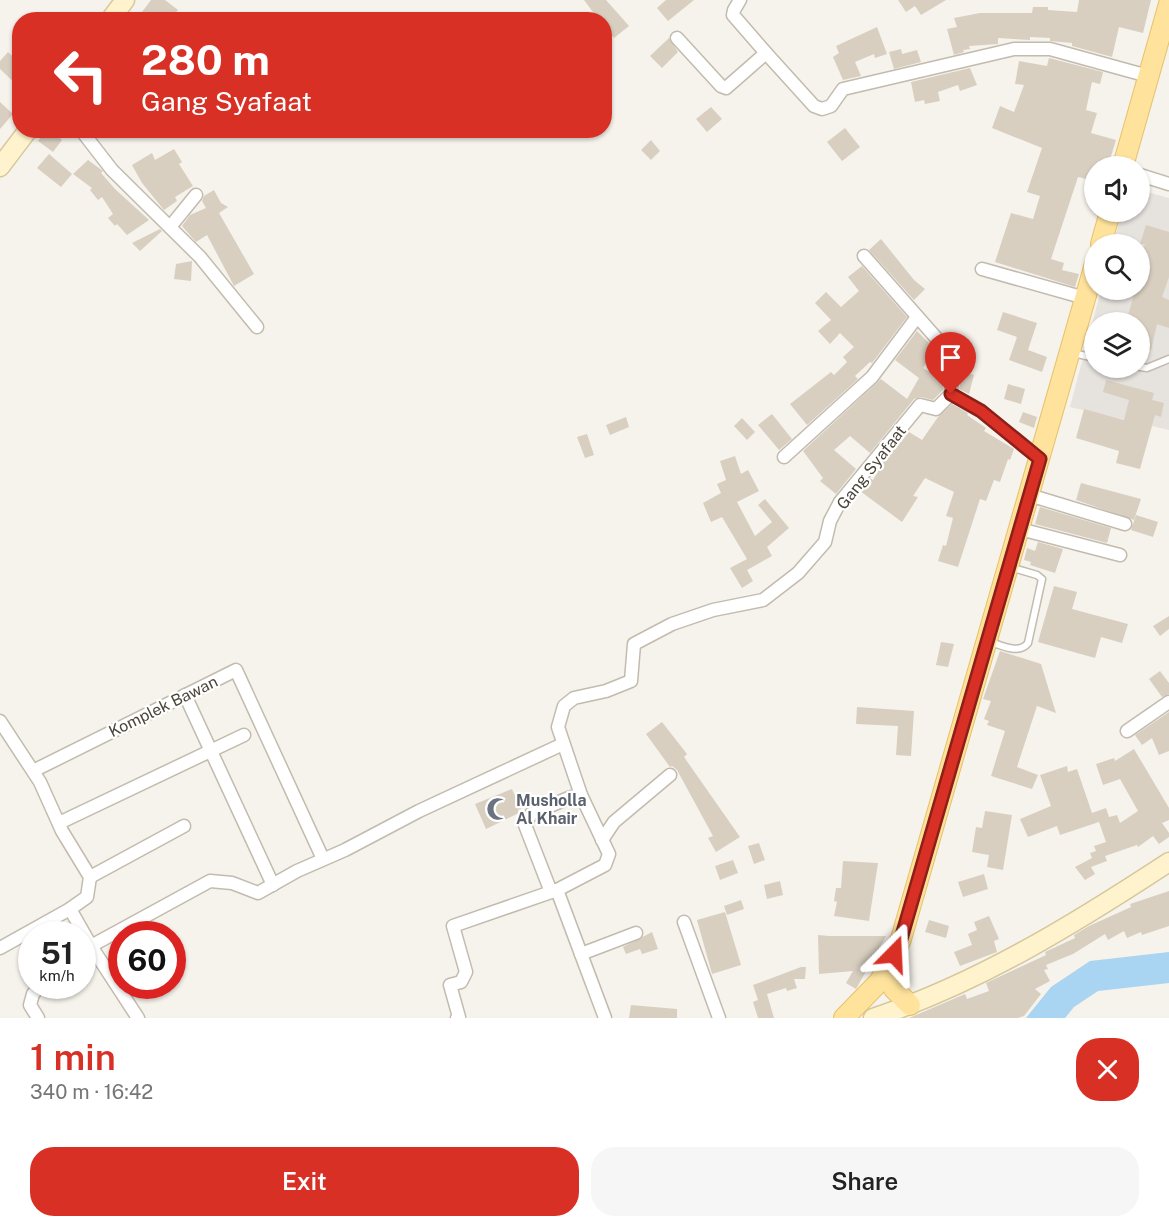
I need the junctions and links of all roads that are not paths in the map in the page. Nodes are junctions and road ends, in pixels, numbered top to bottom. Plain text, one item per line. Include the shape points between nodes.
1 (741, 0) edge
2 (1169, 4) edge
3 (677, 38) dead end
4 (766, 53) junction
5 (1148, 76) junction
6 (21, 138) edge
7 (87, 138) edge
8 (1126, 156) edge
9 (3, 157) edge
10 (1150, 178) edge
11 (1169, 184) edge
12 (196, 195) dead end
13 (170, 227) junction
14 (864, 256) dead end
15 (982, 269) dead end
16 (1084, 298) edge
17 (1084, 300) edge
18 (917, 317) junction
19 (257, 327) dead end
20 (1070, 352) junction
21 (1084, 355) edge
22 (1169, 358) edge
23 (1150, 368) edge
24 (951, 394) junction
25 (784, 457) dead end
26 (1040, 459) junction
27 (1029, 495) junction
28 (1125, 524) dead end
29 (1020, 528) junction
30 (1120, 555) dead end
31 (1009, 566) junction
32 (988, 641) junction
33 (185, 695) junction
34 (1166, 705) edge
35 (1169, 720) edge
36 (0, 721) edge
37 (1127, 731) dead end
38 (244, 735) dead end
39 (563, 744) junction
40 (212, 750) junction
41 (33, 771) junction
42 (670, 775) dead end
43 (581, 795) junction
44 (59, 823) junction
45 (184, 826) dead end
46 (602, 840) junction
47 (323, 859) junction
48 (1169, 862) edge
49 (90, 877) junction
50 (273, 885) junction
51 (554, 891) junction
52 (70, 909) junction
53 (77, 921) edge
54 (684, 922) dead end
55 (636, 933) dead end
56 (96, 943) edge
57 (0, 948) edge
58 (96, 954) edge
59 (581, 954) junction
60 (887, 970) junction
61 (32, 999) edge
62 (904, 1011) edge
63 (38, 1018) edge
64 (138, 1018) edge
65 (457, 1018) edge
66 (605, 1018) edge
67 (719, 1018) edge
68 (844, 1018) edge
69 (873, 1018) edge

1 - 4 street via 733,15
2 - 5 main road
3 - 4 street via 723,88
4 - 5 street via 814,106 822,109 831,106 843,89 1014,49 1050,49
5 - 8 main road
6 - 9 main road
7 - 13 street via 112,170
10 - 11 street
12 - 13 street
13 - 19 street
14 - 18 street
15 - 16 street
17 - 20 main road
18 - 24 street via 938,340 952,370
18 - 25 street via 872,377
20 - 21 lane
20 - 26 main road
22 - 23 lane
24 - 26 street via 981,411
24 - 39 street, Gang Syafaat via 936,409 920,405 899,429 840,502 825,542 798,573 763,600 713,610 672,624 634,644 631,681 574,698 564,706 558,727
26 - 27 main road
27 - 28 street
27 - 29 main road
29 - 30 street
29 - 31 main road
31 - 32 main road
31 - 32 lane via 1042,579 1028,644 1018,650
32 - 60 main road via 901,939
33 - 40 street
33 - 41 street, Komplek Bawan
33 - 47 street, Komplek Bawan via 236,670
34 - 35 street
34 - 37 street
36 - 41 street
38 - 40 street
39 - 43 street
39 - 47 street
40 - 44 street
40 - 50 street
41 - 44 street
42 - 46 street via 614,822
43 - 46 street
43 - 51 street via 531,814 525,825
44 - 49 street
45 - 49 street
46 - 51 street via 609,854 605,865
47 - 50 street
48 - 62 main road via 1023,951
49 - 52 street via 87,897
50 - 56 street via 258,893 232,883 210,881
51 - 59 street
51 - 65 street via 453,926 466,972 461,982 450,986
52 - 53 street
52 - 57 street
54 - 67 street
55 - 59 street
58 - 64 street
59 - 66 street
60 - 62 main road
60 - 68 main road
61 - 63 street via 30,1005
62 - 69 main road

